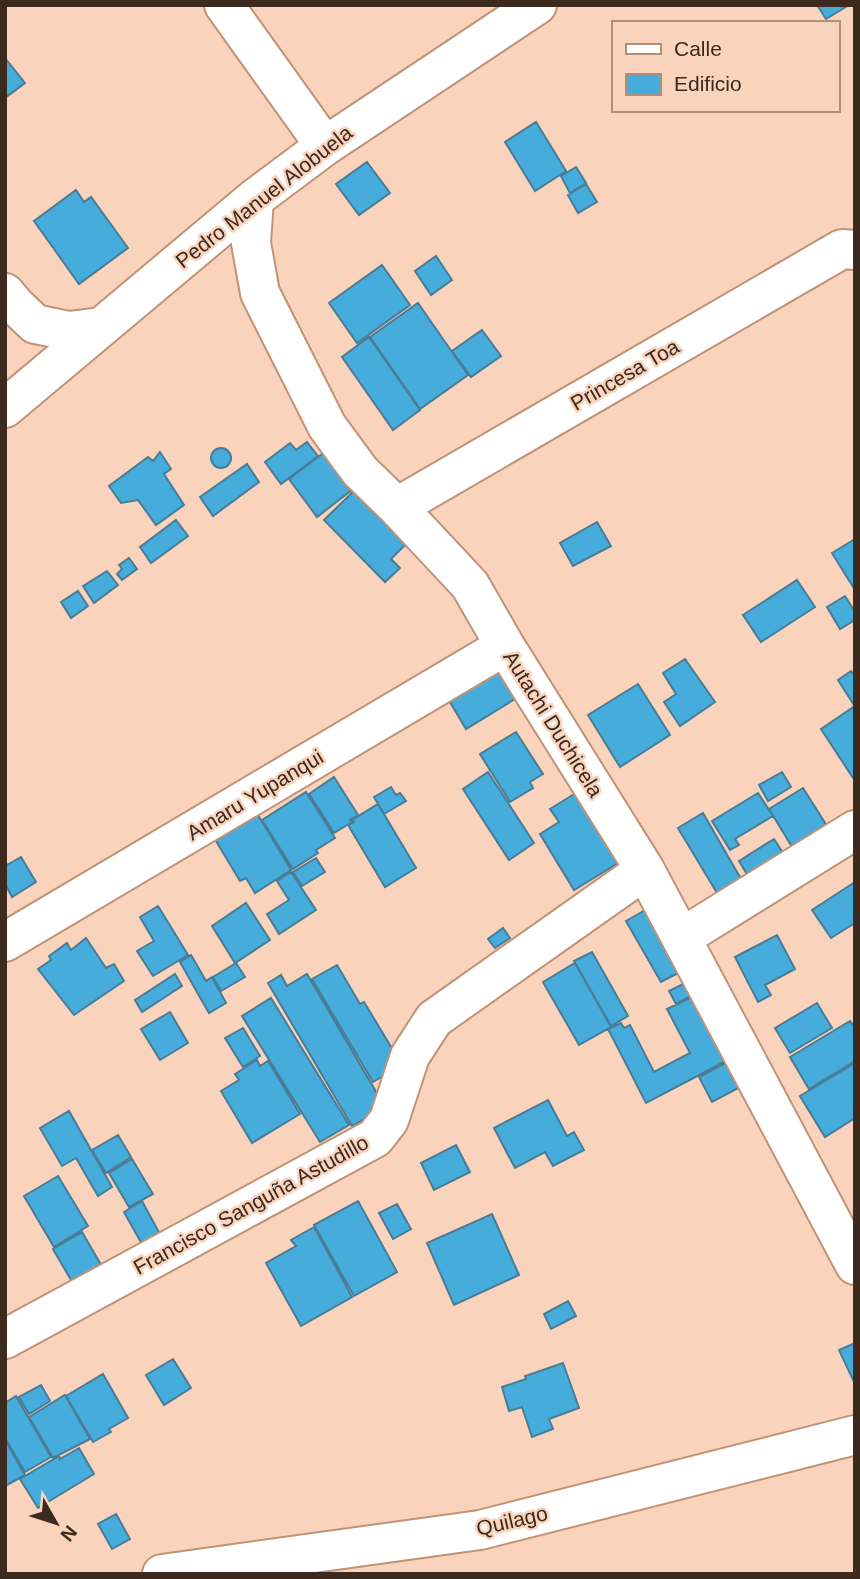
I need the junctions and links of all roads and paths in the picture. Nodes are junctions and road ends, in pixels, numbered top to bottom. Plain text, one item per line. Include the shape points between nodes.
1 (225, 5) edge
2 (537, 5) edge
3 (325, 146) junction
4 (254, 200) junction
5 (855, 250) edge
6 (5, 293) edge
7 (101, 327) junction
8 (5, 408) edge
9 (397, 507) junction
10 (505, 646) junction
11 (855, 831) edge
12 (645, 870) junction
13 (681, 938) junction
14 (5, 943) edge
15 (855, 1265) edge
16 (5, 1339) edge
17 (855, 1435) edge
18 (162, 1574) edge

1 - 3 street
2 - 3 street, Pedro Manuel Alobuela
3 - 4 street, Pedro Manuel Alobuela
4 - 7 street, Pedro Manuel Alobuela
4 - 9 street, Autachi Duchicela via 251,243 260,293 327,426 359,471
5 - 9 street, Princesa Toa via 842,249
6 - 7 street via 35,324 69,331
7 - 8 street, Pedro Manuel Alobuela
9 - 10 street, Autachi Duchicela via 470,585
10 - 12 street, Autachi Duchicela
10 - 14 street, Amaru Yupanqui
11 - 13 street
12 - 13 street, Autachi Duchicela
12 - 16 street, Francisco Sanguña Astudillo via 435,1019 410,1056 389,1120 375,1138
13 - 15 street, Autachi Duchicela
17 - 18 street, Quilago via 480,1530

